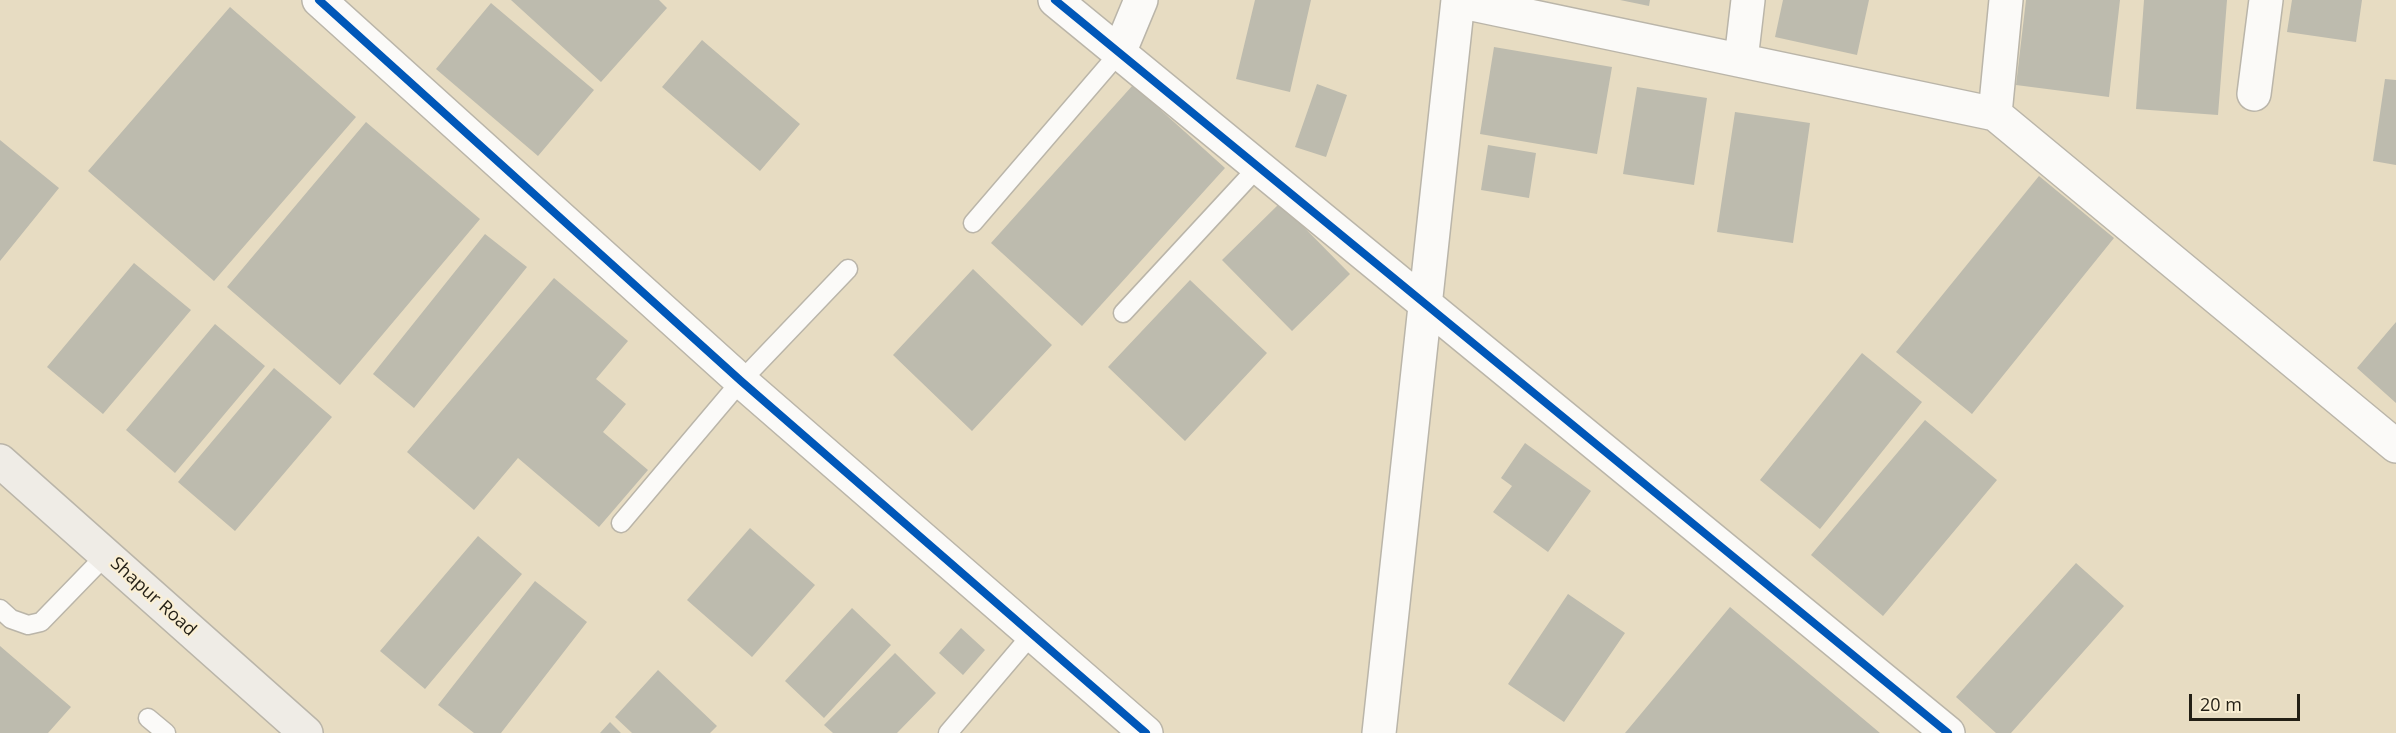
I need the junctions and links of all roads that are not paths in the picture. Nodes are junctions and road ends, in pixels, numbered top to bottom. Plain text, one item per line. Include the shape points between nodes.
1 (319, 0) edge
2 (1055, 0) edge
3 (1141, 0) edge
4 (1458, 0) edge
5 (1748, 0) edge
6 (2006, 0) edge
7 (2266, 0) edge
8 (1119, 53) junction
9 (1741, 60) junction
10 (2254, 94) dead end
11 (1995, 114) junction
12 (1258, 167) junction
13 (973, 223) dead end
14 (848, 269) dead end
15 (1424, 302) junction
16 (1123, 313) dead end
17 (741, 381) junction
18 (2396, 446) edge
19 (0, 461) edge
20 (621, 523) dead end
21 (106, 555) junction
22 (0, 609) edge
23 (1034, 633) junction
24 (148, 718) dead end
25 (166, 733) edge
26 (306, 733) edge
27 (948, 733) edge
28 (1146, 733) edge
29 (1379, 733) edge
30 (1948, 733) edge

1 - 17 street
2 - 8 street
3 - 8 street
4 - 9 street
4 - 15 street
5 - 9 street
6 - 11 street
7 - 10 street
8 - 12 street
8 - 13 lane
9 - 11 street
11 - 18 street
12 - 15 street
12 - 16 lane
14 - 17 lane
15 - 29 street
15 - 30 street
17 - 20 lane
17 - 23 street
19 - 21 street, Shapur Road
21 - 22 lane via 41,622 28,625 11,619
21 - 26 street, Shapur Road
23 - 27 lane
23 - 28 street
24 - 25 lane

